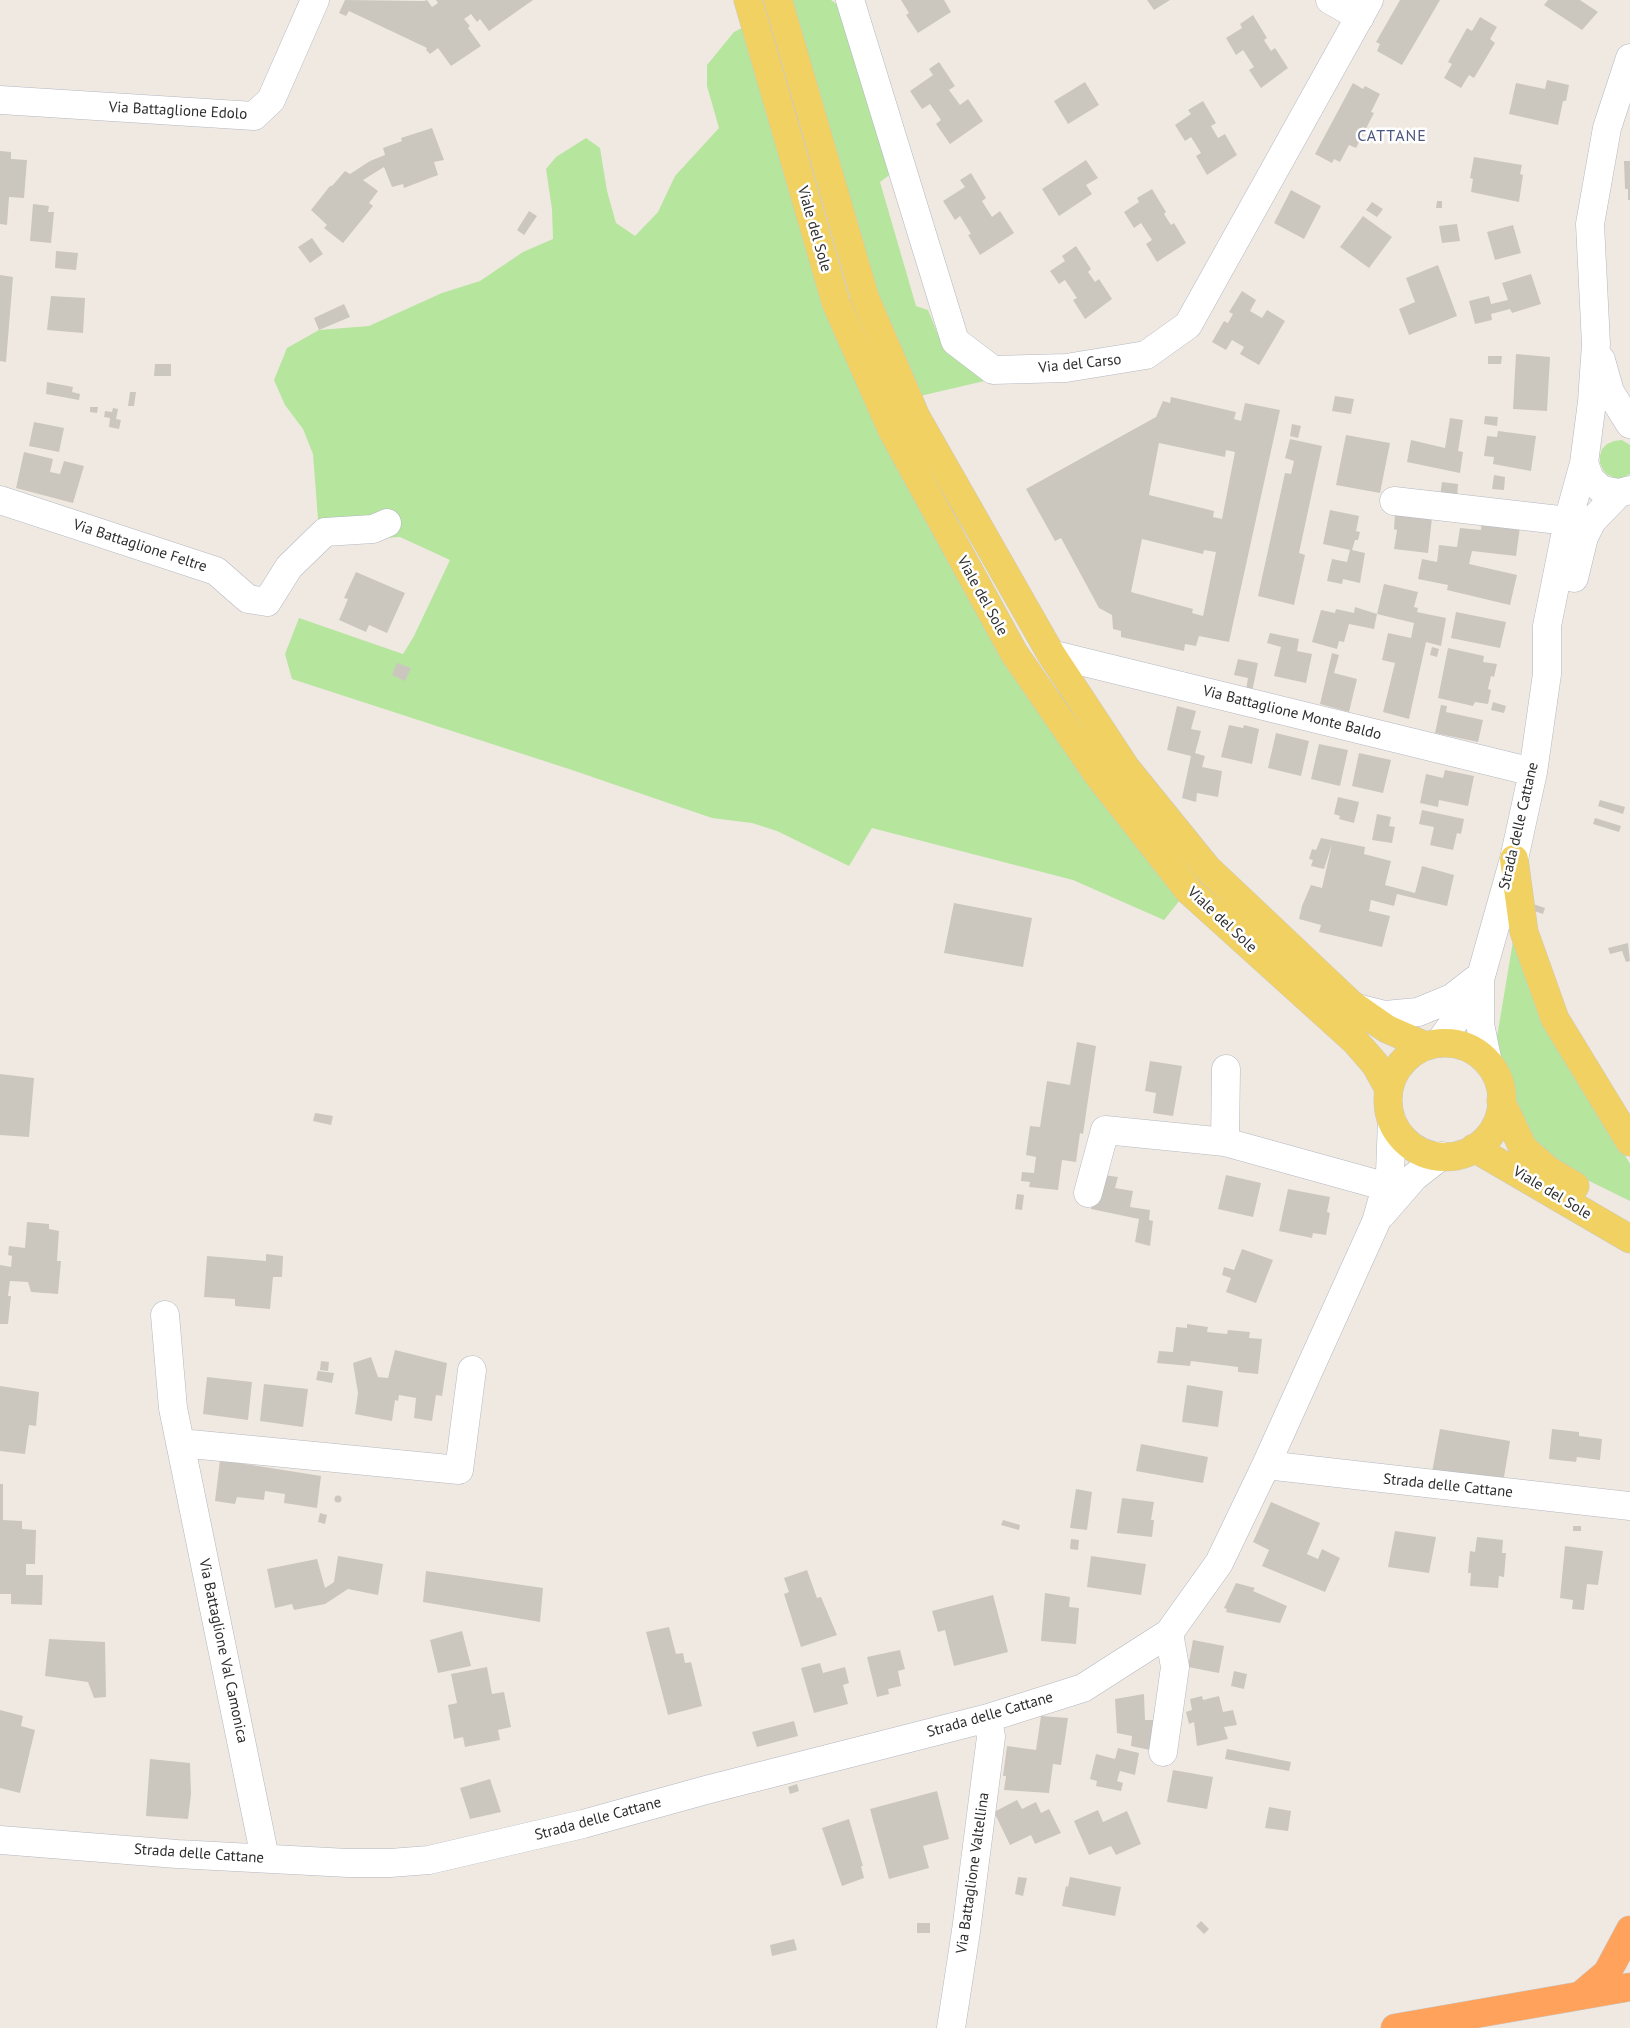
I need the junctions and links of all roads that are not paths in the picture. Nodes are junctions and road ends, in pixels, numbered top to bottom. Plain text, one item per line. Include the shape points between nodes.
1 (315, 0) edge
2 (748, 0) edge
3 (778, 0) edge
4 (850, 0) edge
5 (1330, 0) edge
6 (1364, 8) edge
7 (1630, 58) edge
8 (0, 100) edge
9 (1596, 344) junction
10 (1630, 424) edge
11 (1630, 431) edge
12 (1586, 455) junction
13 (1624, 491) edge
14 (0, 500) edge
15 (1394, 501) dead end
16 (1568, 521) junction
17 (387, 523) dead end
18 (1051, 654) junction
19 (1547, 674) junction
20 (1533, 772) junction
21 (1514, 859) junction
22 (1480, 976) junction
23 (1357, 1008) junction
24 (1432, 1044) junction
25 (1488, 1063) junction
26 (1226, 1069) dead end
27 (1389, 1089) junction
28 (1501, 1101) junction
29 (1392, 1121) junction
30 (1225, 1142) junction
31 (1630, 1142) edge
32 (1474, 1148) junction
33 (1442, 1156) junction
34 (1386, 1188) junction
35 (1088, 1193) dead end
36 (1630, 1219) edge
37 (1376, 1222) junction
38 (1630, 1239) edge
39 (165, 1315) dead end
40 (472, 1370) dead end
41 (180, 1443) junction
42 (1266, 1465) junction
43 (1630, 1506) edge
44 (1169, 1633) junction
45 (988, 1718) junction
46 (1163, 1752) dead end
47 (0, 1840) edge
48 (266, 1858) junction
49 (1630, 1930) edge
50 (1630, 1987) edge
51 (1580, 1996) junction
52 (950, 2028) edge
53 (1395, 2028) edge

1 - 8 street, Via Battaglione Edolo via 271,100 254,116
2 - 27 main road, Viale del Sole via 836,303 892,430 1014,653 1098,776 1188,890 1355,1041 1375,1064
3 - 18 main road, Viale del Sole via 865,298 916,417
4 - 6 street, Via del Carso via 955,341 993,370 1066,368 1146,356 1188,325
5 - 6 street
7 - 9 street, Strada delle Cattane via 1608,128 1590,224
9 - 10 street, Strada delle Cattane via 1610,392
9 - 12 street, Strada delle Cattane
11 - 12 street via 1618,428 1600,432
12 - 13 street via 1590,479 1602,490
12 - 16 street, Strada delle Cattane
13 - 19 street, Strada delle Cattane via 1592,521 1584,537 1564,630
14 - 17 street, Via Battaglione Feltre via 216,571 248,599 267,602 289,568 325,532 373,529
15 - 16 street
16 - 19 street, Strada delle Cattane via 1547,626
18 - 20 street, Via Battaglione Monte Baldo
18 - 23 main road, Viale del Sole via 1126,768 1207,868
19 - 20 street, Strada delle Cattane
20 - 21 street, Strada delle Cattane
21 - 22 street, Strada delle Cattane
21 - 31 main road via 1524,932 1555,1019
22 - 23 street via 1452,998 1418,1012 1385,1015
22 - 24 street, Strada delle Cattane via 1460,1014
22 - 25 street, Strada delle Cattane via 1480,1024
23 - 24 main road via 1387,1029
24 - 25 main road, Viale del Sole via 1458,1044 1474,1051
24 - 27 main road, Viale del Sole via 1406,1058 1392,1078
25 - 28 main road, Viale del Sole via 1498,1081
26 - 30 street
27 - 29 main road, Viale del Sole via 1388,1106
28 - 32 main road, Viale del Sole via 1493,1128
28 - 36 main road, Viale del Sole via 1523,1148 1548,1170
29 - 33 main road, Viale del Sole via 1407,1142 1429,1154
29 - 34 street, Strada delle Cattane via 1390,1173
30 - 34 street
30 - 35 street via 1105,1130
32 - 33 main road, Viale del Sole
32 - 38 main road, Viale del Sole
33 - 37 street, Strada delle Cattane via 1414,1177
34 - 37 street, Strada delle Cattane
37 - 42 street, Strada delle Cattane
39 - 41 street, Via Battaglione Val Camonica via 173,1408
40 - 41 street via 459,1470
41 - 48 street, Via Battaglione Val Camonica
42 - 43 street, Strada delle Cattane
42 - 44 street, Strada delle Cattane via 1219,1563
44 - 45 street, Strada delle Cattane via 1084,1688
44 - 46 street via 1175,1666
45 - 48 street, Strada delle Cattane via 584,1824 428,1860 390,1863
45 - 52 street, Via Battaglione Valtellina via 991,1737
47 - 48 street, Strada delle Cattane
49 - 51 highway via 1607,1973
50 - 51 highway
51 - 53 highway

